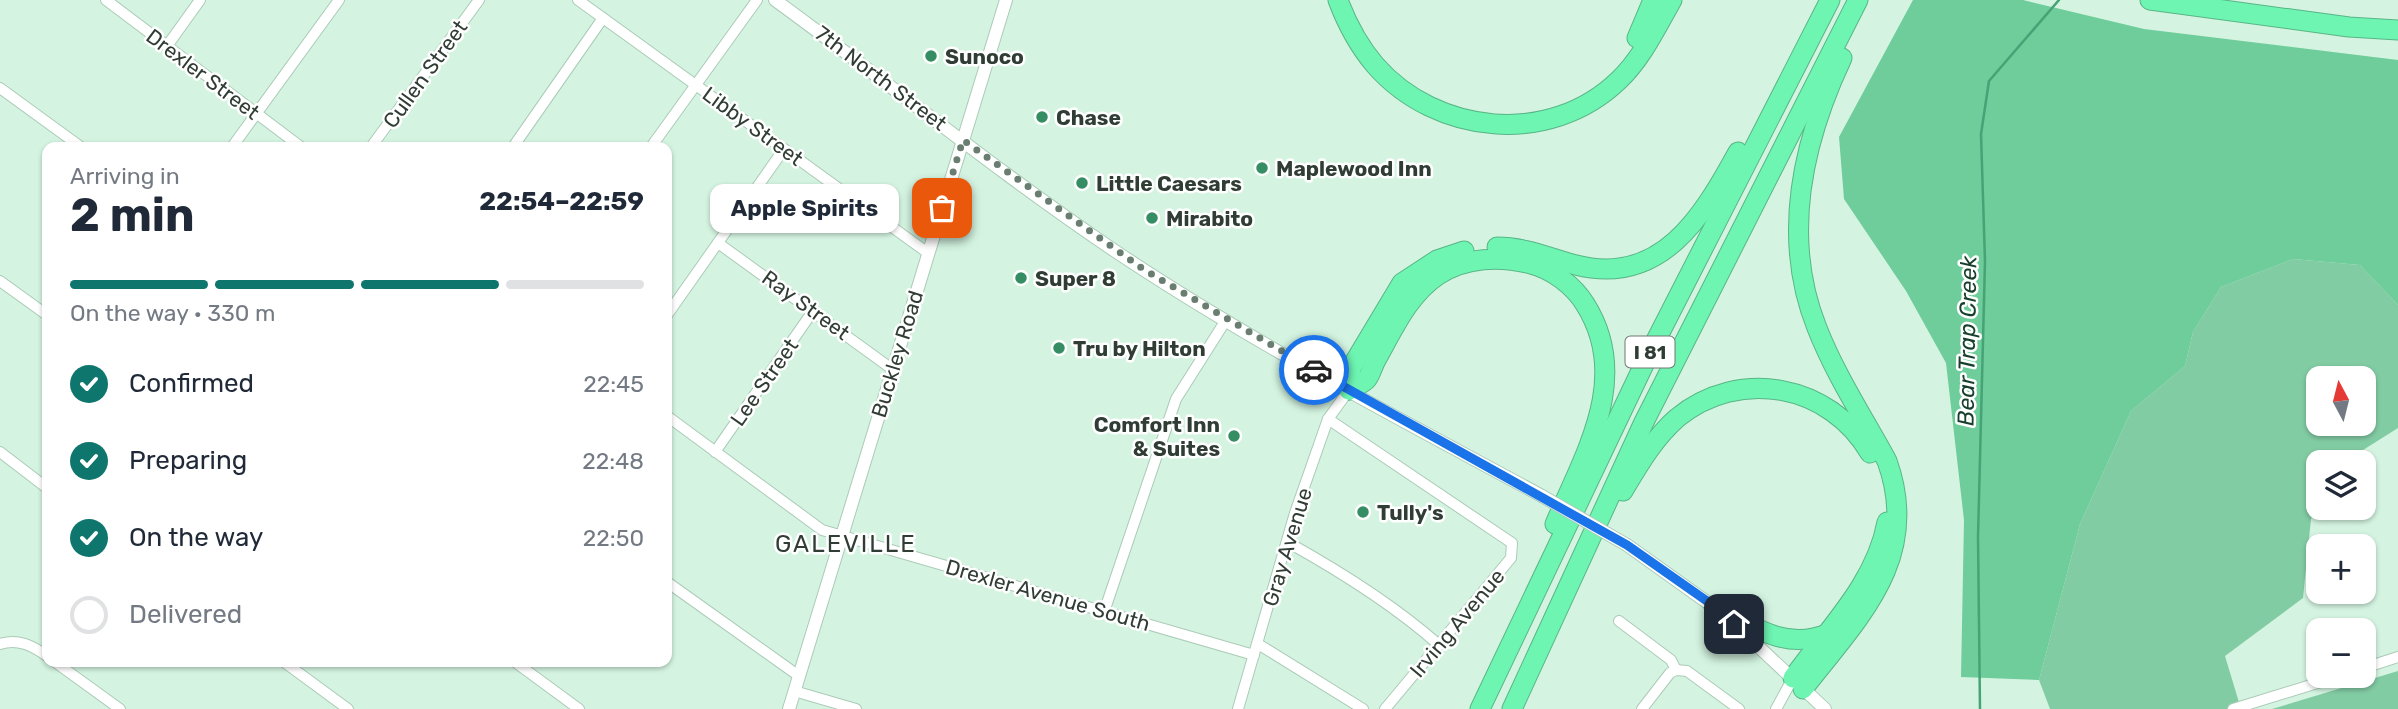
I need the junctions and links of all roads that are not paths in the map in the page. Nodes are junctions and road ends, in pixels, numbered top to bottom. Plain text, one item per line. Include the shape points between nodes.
1 (106, 0) edge
2 (200, 0) edge
3 (339, 0) edge
4 (479, 0) edge
5 (579, 0) edge
6 (757, 0) edge
7 (775, 0) edge
8 (1006, 0) edge
9 (1338, 0) edge
10 (1351, 0) edge
11 (1653, 0) edge
12 (1672, 0) edge
13 (1828, 0) edge
14 (1858, 0) edge
15 (1866, 0) edge
16 (2150, 0) edge
17 (603, 18) junction
18 (2398, 30) edge
19 (167, 46) junction
20 (696, 85) junction
21 (0, 88) edge
22 (256, 113) junction
23 (963, 140) junction
24 (73, 142) edge
25 (236, 142) edge
26 (294, 142) edge
27 (375, 142) edge
28 (516, 142) edge
29 (656, 142) edge
30 (784, 149) junction
31 (718, 243) junction
32 (928, 253) junction
33 (0, 281) edge
34 (672, 308) edge
35 (813, 311) junction
36 (42, 312) edge
37 (1226, 320) junction
38 (892, 369) junction
39 (1349, 390) junction
40 (1328, 419) junction
41 (672, 420) edge
42 (0, 452) edge
43 (715, 452) junction
44 (42, 484) edge
45 (841, 536) junction
46 (1289, 543) junction
47 (1575, 570) junction
48 (672, 586) edge
49 (1714, 606) junction
50 (1104, 612) junction
51 (1619, 621) dead end
52 (1827, 634) junction
53 (0, 644) edge
54 (1438, 645) junction
55 (1256, 649) junction
56 (42, 653) edge
57 (2398, 657) edge
58 (2376, 664) edge
59 (62, 667) edge
60 (291, 667) edge
61 (522, 667) edge
62 (1676, 670) junction
63 (799, 676) junction
64 (1798, 683) junction
65 (2306, 686) edge
66 (794, 691) junction
67 (1779, 705) edge
68 (120, 709) edge
69 (348, 709) edge
70 (579, 709) edge
71 (789, 709) edge
72 (856, 709) edge
73 (1238, 709) edge
74 (1363, 709) edge
75 (1385, 709) edge
76 (1479, 709) edge
77 (1512, 709) edge
78 (1642, 709) edge
79 (1739, 709) edge
80 (1825, 709) edge
81 (2233, 709) edge

1 - 19 street, Drexler Street
2 - 19 street
3 - 22 street
4 - 27 street, Cullen Street
5 - 17 street, Libby Street
6 - 20 street
7 - 23 street, 7th North Street
8 - 23 street, Buckley Road
9 - 12 highway via 1360,47 1376,67 1418,100 1462,120 1516,125 1548,121 1575,110 1618,82 1636,62
10 - 11 highway via 1370,40 1405,78 1469,110 1516,114 1569,101 1593,87 1632,48
13 - 39 highway via 1811,21 1697,221 1674,245 1653,258 1616,268 1576,265 1511,247 1482,247 1437,260 1397,290 1351,368
13 - 76 highway, I 81 via 1648,356
14 - 47 highway, I 81 via 1644,422
15 - 64 highway via 1812,136 1797,215 1799,264 1817,328 1887,461 1899,527 1894,555 1877,590
16 - 18 highway
17 - 20 street, Libby Street
17 - 28 street
19 - 22 street, Drexler Street
20 - 29 street
20 - 30 street, Libby Street
21 - 24 street
22 - 25 street
22 - 26 street, Drexler Street
23 - 32 street, Buckley Road
23 - 37 street, 7th North Street via 1112,249
30 - 31 street
30 - 32 street, Libby Street
31 - 34 street
31 - 35 street, Ray Street
32 - 38 street, Buckley Road
33 - 36 street
35 - 38 street, Ray Street
35 - 43 street, Lee Street
37 - 39 street, 7th North Street
37 - 50 street via 1172,408
38 - 45 street, Buckley Road
39 - 40 street, Gray Avenue
39 - 49 street, 7th North Street, bridge via 1627,545
39 - 76 highway via 1367,379 1406,307 1422,289 1454,266 1481,260 1503,258 1552,274 1580,295 1602,337 1607,372 1599,417
40 - 46 street, Gray Avenue
40 - 54 street, Irving Avenue via 1512,543 1511,558
41 - 43 street
42 - 44 street
43 - 45 street via 822,530
45 - 50 street, Drexler Avenue South
45 - 63 street, Buckley Road
46 - 54 street via 1321,560
46 - 55 street, Gray Avenue
47 - 52 highway via 1657,440 1677,419 1718,394 1742,389 1785,390 1821,403 1862,438 1878,466 1886,499 1883,543 1873,567
47 - 77 highway, I 81
48 - 63 street
49 - 52 highway via 1786,640
49 - 64 street, 7th North Street
50 - 55 street, Drexler Avenue South
51 - 62 street via 1671,660
52 - 64 highway
53 - 56 street via 9,640 25,643
54 - 75 street, Irving Avenue
55 - 73 street, Gray Avenue
55 - 74 street, Drexler Avenue South
57 - 58 street
59 - 68 street
60 - 69 street
61 - 70 street
62 - 78 street
62 - 79 street via 1687,671
63 - 66 street, Buckley Road
64 - 67 street
64 - 80 street, 7th North Street
65 - 81 street
66 - 71 street, Buckley Road
66 - 72 street

